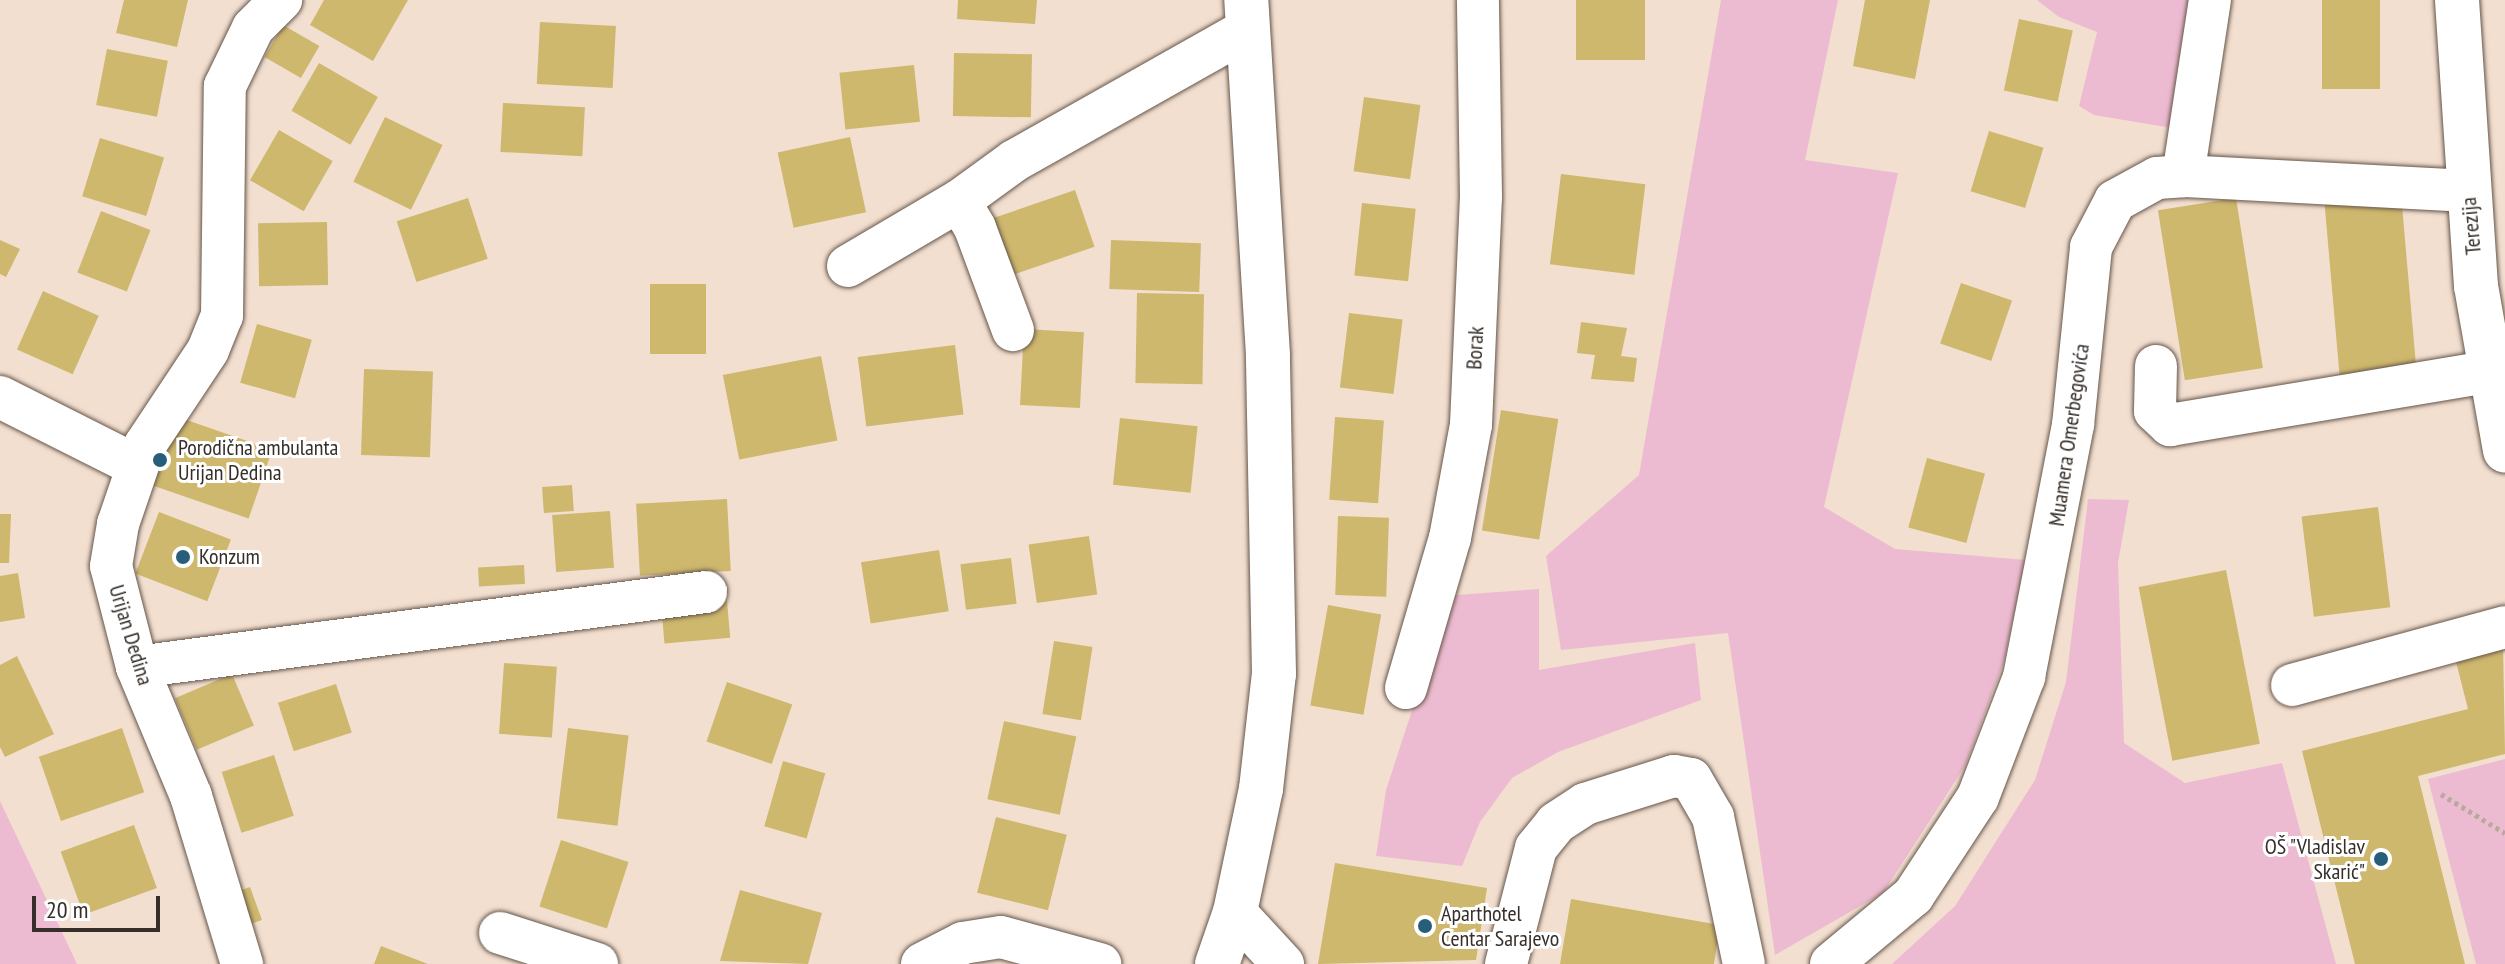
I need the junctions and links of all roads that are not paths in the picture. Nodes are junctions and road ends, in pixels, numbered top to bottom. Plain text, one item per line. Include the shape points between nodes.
1 (281, 0) edge
2 (1478, 0) edge
3 (2210, 0) edge
4 (2457, 0) edge
5 (1245, 15) edge
6 (2183, 176) junction
7 (2467, 191) junction
8 (959, 201) junction
9 (848, 266) dead end
10 (1013, 330) dead end
11 (2156, 366) dead end
12 (2491, 371) junction
13 (0, 397) edge
14 (2505, 450) edge
15 (137, 466) junction
16 (706, 592) dead end
17 (2505, 627) edge
18 (137, 667) junction
19 (2292, 685) dead end
20 (1406, 688) dead end
21 (1235, 912) junction
22 (500, 933) dead end
23 (1280, 962) edge
24 (242, 964) edge
25 (597, 964) edge
26 (922, 964) edge
27 (1100, 964) edge
28 (1217, 964) edge
29 (1506, 964) edge
30 (1744, 964) edge
31 (1831, 964) edge

1 - 15 street, Urijan Dedina via 253,28 225,86 222,316 208,350 167,407
2 - 20 street, Borak via 1481,197 1471,425 1450,538
3 - 6 street
4 - 7 main road, Terezija
5 - 8 street
5 - 21 main road via 1268,355 1274,674 1261,789
6 - 7 street, Muamera Omerbegovića
6 - 31 street, Muamera Omerbegovića via 2157,178 2115,201 2091,247 2073,425 2049,567 2024,677 1978,797 1913,896
7 - 12 main road, Terezija
8 - 9 street
8 - 10 street via 975,228
11 - 12 street via 2155,411 2170,425
12 - 14 main road, Terezija
13 - 15 street
15 - 18 street, Urijan Dedina via 111,566
16 - 18 street
17 - 19 street
18 - 24 street, Urijan Dedina via 191,796
21 - 23 street
21 - 28 main road
22 - 25 street
26 - 27 street via 963,943 1001,937
29 - 30 street via 1536,848 1556,823 1585,804 1674,776 1691,779 1713,817

